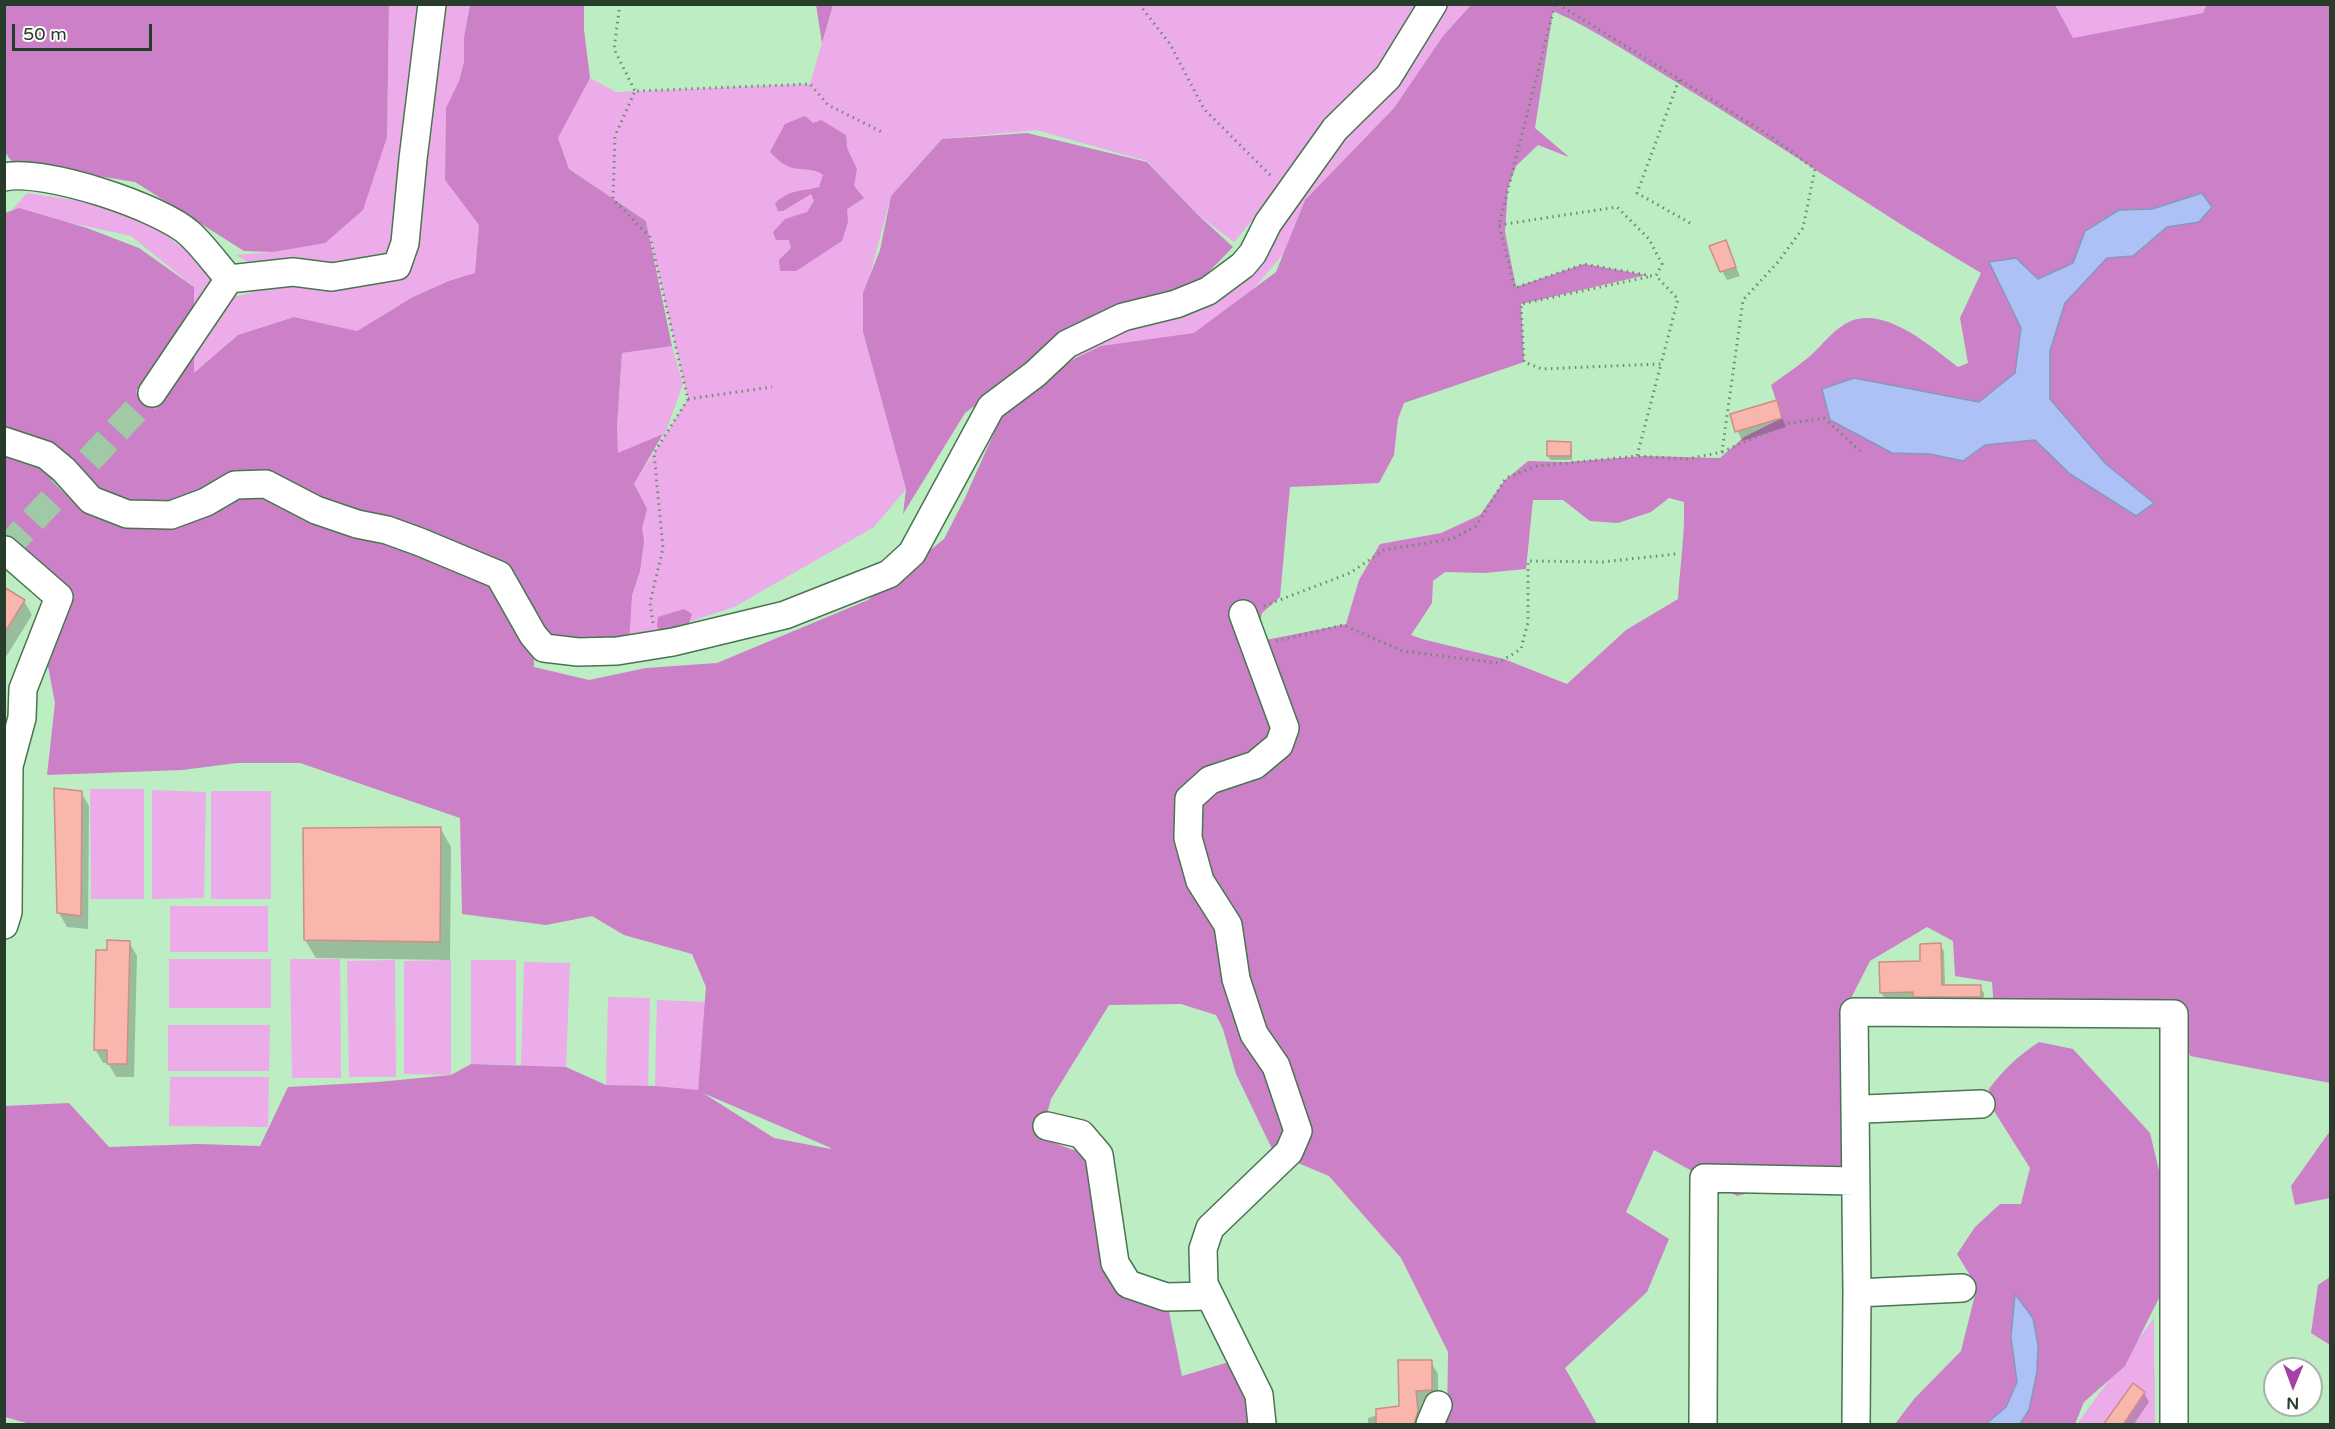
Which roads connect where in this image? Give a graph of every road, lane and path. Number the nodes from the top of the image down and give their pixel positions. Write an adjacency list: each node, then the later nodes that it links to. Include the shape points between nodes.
1 (432, 4): 13 (street, via 405,243 397,266 332,278 293,272)
2 (620, 4): 7 (path, via 614,49)
3 (1139, 4): 10 (path, via 1170,44 1204,109)
4 (1433, 4): 10 (street, via 1388,77 1335,129)
5 (1557, 4): 6 (path); 12 (path)
6 (1680, 80): 11 (path, via 1637,193); 20 (path, via 1815,169 1803,228 1743,300)
7 (635, 91): 8 (path, via 810,84 828,105); 17 (path, via 615,136 613,199 650,237)
8 (884, 133)
9 (4, 177): 13 (street, via 41,177 85,187 153,212 189,232)
10 (1289, 194): 26 (street, via 1243,265 1208,291 1176,304 1123,317 1066,344 1035,374 991,407 912,553 889,574 785,615)
11 (1690, 223)
12 (1499, 225): 14 (path, via 1617,207 1649,239 1662,264 1656,276 1678,299); 14 (path, via 1515,288 1584,264 1652,276 1521,304 1524,362 1542,369)
13 (229, 279): 16 (street)
14 (1661, 364): 21 (path)
15 (772, 387): 17 (path)
16 (152, 393)
17 (688, 399): 26 (path, via 654,453 663,548 650,603)
18 (4, 441): 26 (street, via 46,455 91,500 127,514 171,515 206,502 235,485 266,484 316,510 387,530 499,575 544,648 617,651)
19 (1860, 451): 20 (path, via 1824,418 1785,424)
20 (1722, 452): 21 (path, via 1687,459)
21 (1638, 456): 24 (path, via 1537,466 1506,478 1476,526 1452,539 1384,550 1350,573)
22 (5, 550): 27 (street, via 59,597 23,689 22,718 9,766 8,912)
23 (1676, 554): 25 (path, via 1602,562 1528,561 1528,622 1521,649 1498,663 1403,651 1343,625)
24 (1243, 614): 25 (street)
25 (1253, 644): 34 (street, via 1285,728 1279,745 1255,765 1210,780 1189,799 1188,838 1200,881 1228,925 1236,979 1254,1034 1276,1066 1298,1131 1288,1152 1210,1228 1203,1249 1204,1284)
26 (655, 645)
27 (4, 925)
28 (1981, 1104): 29 (street, via 1866,1109)
29 (1855, 1106): 31 (street); 38 (street, via 1854,1012 2174,1014)
30 (1047, 1126): 34 (street, via 1081,1134 1099,1155 1115,1263 1128,1284 1166,1297)
31 (1855, 1180): 33 (street); 36 (street, via 1704,1178)
32 (1962, 1288): 33 (street)
33 (1857, 1293): 37 (street)
34 (1210, 1296): 35 (street, via 1259,1395)
35 (1263, 1424)
36 (1703, 1425)
37 (1856, 1425)
38 (2174, 1425)

